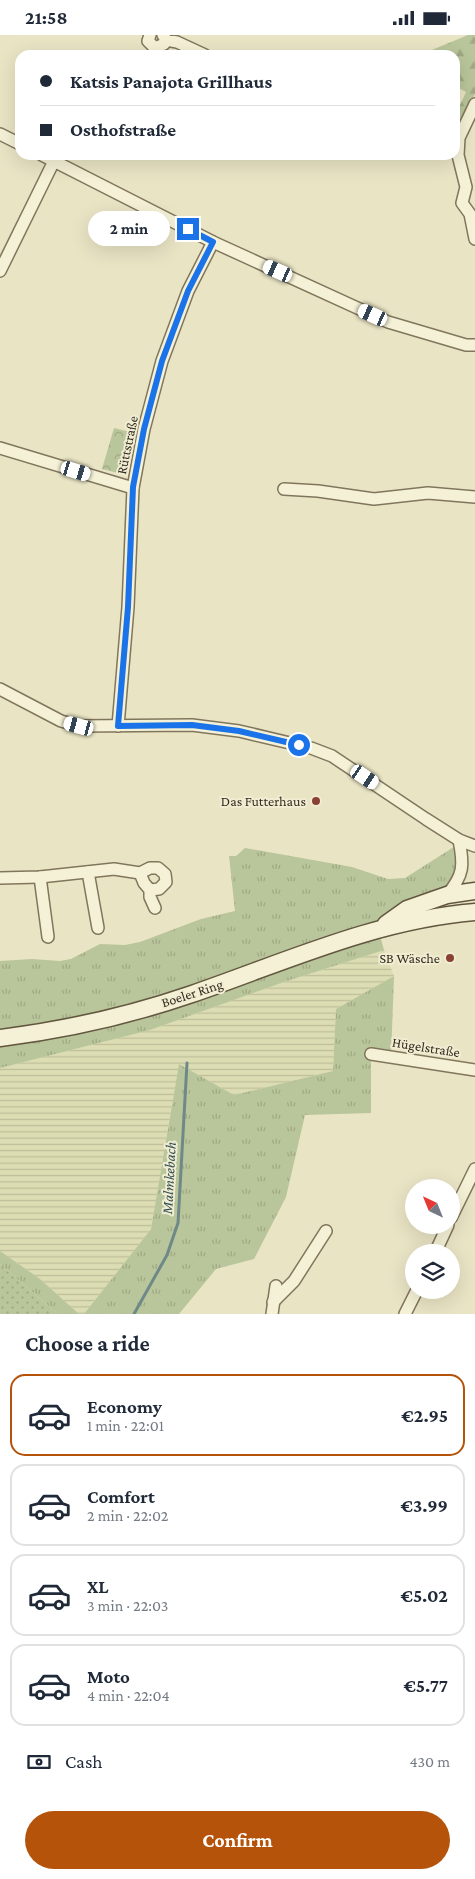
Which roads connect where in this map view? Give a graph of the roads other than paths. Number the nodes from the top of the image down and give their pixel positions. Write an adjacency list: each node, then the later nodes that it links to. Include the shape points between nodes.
1 (150, 35): 2 (street, via 148,41 155,48 160,47)
2 (165, 38): 3 (street)
3 (194, 50)
4 (475, 104): 5 (street)
5 (460, 132)
6 (0, 134): 7 (street)
7 (15, 142)
8 (459, 160): 10 (street, via 466,187 462,203 470,215)
9 (54, 161): 11 (street); 12 (street)
10 (475, 239)
11 (213, 242): 13 (street, via 388,322); 15 (street, Rüttstraße, via 188,291 162,361)
12 (0, 271)
13 (475, 345)
14 (0, 448): 15 (street)
15 (133, 487): 19 (street, Rüttstraße, via 128,607)
16 (284, 489): 17 (street, via 374,499 428,493)
17 (475, 497)
18 (0, 689): 19 (street, via 61,721 79,726)
19 (118, 726): 20 (street, via 192,725 239,731 311,748 332,756)
20 (459, 840): 21 (street); 28 (street, via 461,873)
21 (475, 846)
22 (88, 872): 23 (street, via 114,869); 24 (street); 31 (street)
23 (140, 873): 26 (street); 26 (street, via 154,867 165,874 163,886)
24 (40, 877): 25 (street); 33 (street)
25 (0, 878)
26 (150, 891): 29 (street)
27 (475, 891): 28 (main road, Boeler Ring)
28 (447, 895): 32 (main road, Boeler Ring, via 407,909)
29 (155, 908)
30 (475, 912): 32 (main road, Boeler Ring, via 443,914)
31 (98, 928)
32 (378, 929): 34 (main road, Boeler Ring, via 190,995 118,1015)
33 (48, 937)
34 (0, 1038)
35 (371, 1054): 36 (street, Hügelstraße)
36 (475, 1070)
37 (475, 1169): 38 (street)
38 (460, 1200)
39 (326, 1231): 41 (street, via 294,1281)
40 (276, 1286): 41 (street)
41 (273, 1302): 43 (street)
42 (407, 1309): 44 (street)
43 (272, 1314)
44 (417, 1314)

